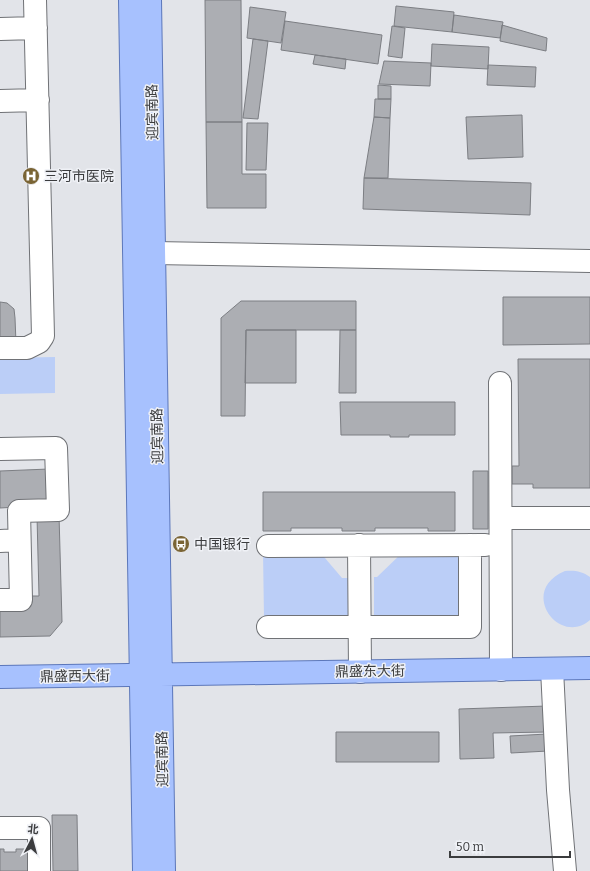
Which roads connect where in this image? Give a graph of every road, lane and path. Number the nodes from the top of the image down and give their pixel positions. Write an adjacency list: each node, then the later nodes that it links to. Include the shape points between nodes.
1 (35, 0): 4 (street)
2 (130, 0): 27 (main road, 迎宾南路)
3 (150, 0): 8 (main road, 迎宾南路)
4 (36, 28): 5 (street); 6 (street)
5 (0, 29)
6 (38, 100): 7 (street); 10 (street, via 43,336 39,342 27,348)
7 (0, 101)
8 (154, 253): 9 (street); 27 (main road, 迎宾南路)
9 (590, 261)
10 (0, 348)
11 (500, 383): 13 (street)
12 (0, 449): 15 (street, via 56,448 58,510 19,511)
13 (501, 518): 14 (street); 18 (street)
14 (590, 518)
15 (10, 540): 20 (street, via 21,600)
16 (359, 545): 17 (street); 19 (street); 22 (street)
17 (470, 545): 18 (street); 22 (street, via 470,627)
18 (501, 545): 25 (street)
19 (268, 546)
20 (0, 600)
21 (268, 627): 22 (street)
22 (360, 627): 26 (street)
23 (590, 668): 24 (main road, 鼎盛东大街)
24 (552, 669): 25 (main road, 鼎盛东大街); 33 (street)
25 (501, 670): 26 (main road, 鼎盛东大街)
26 (360, 672): 27 (main road, 鼎盛东大街)
27 (150, 675): 28 (main road, 鼎盛西大街); 31 (main road, 迎宾南路); 32 (main road, 迎宾南路)
28 (0, 677)
29 (0, 828): 30 (street, via 39,828)
30 (39, 871)
31 (144, 871)
32 (164, 871)
33 (565, 871)

